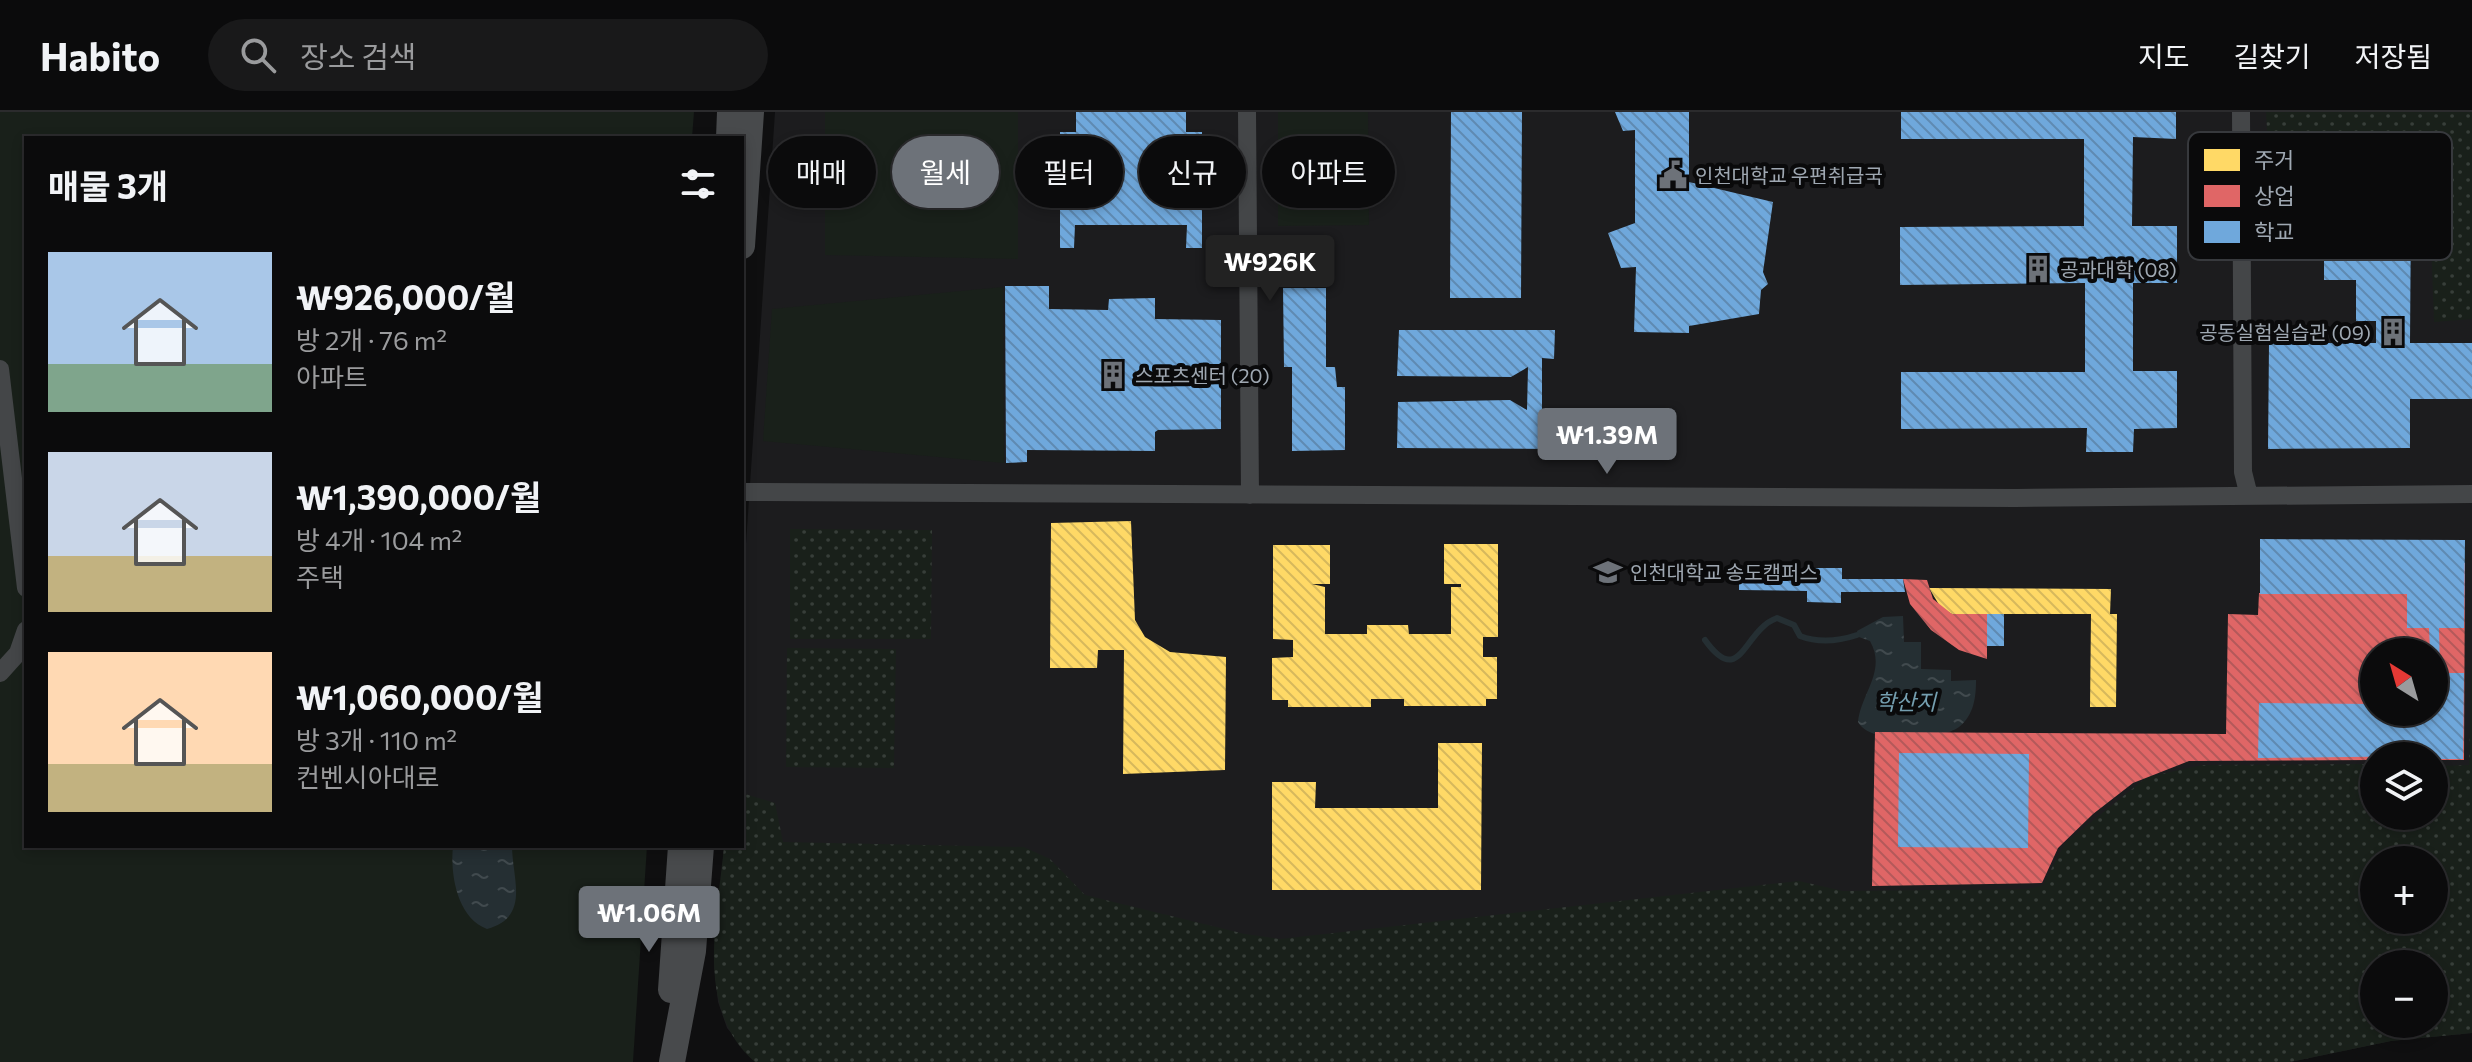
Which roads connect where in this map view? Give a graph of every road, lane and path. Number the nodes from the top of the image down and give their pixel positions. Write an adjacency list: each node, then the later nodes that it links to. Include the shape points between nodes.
1 (730, 112): 6 (main road)
2 (751, 112): 7 (main road)
3 (1247, 112): 12 (street)
4 (2241, 112): 5 (street)
5 (2241, 132)
6 (729, 136)
7 (744, 216)
8 (2242, 260): 13 (street, via 2243,472)
9 (0, 369): 14 (street)
10 (744, 492): 12 (street)
11 (2472, 494): 13 (street)
12 (1250, 495): 13 (street)
13 (2249, 496)
14 (24, 571)
15 (24, 636): 16 (street, via 18,653)
16 (0, 673)
17 (681, 848): 19 (main road, via 668,1023)
18 (701, 848): 19 (main road, via 693,951)
19 (671, 1062)

